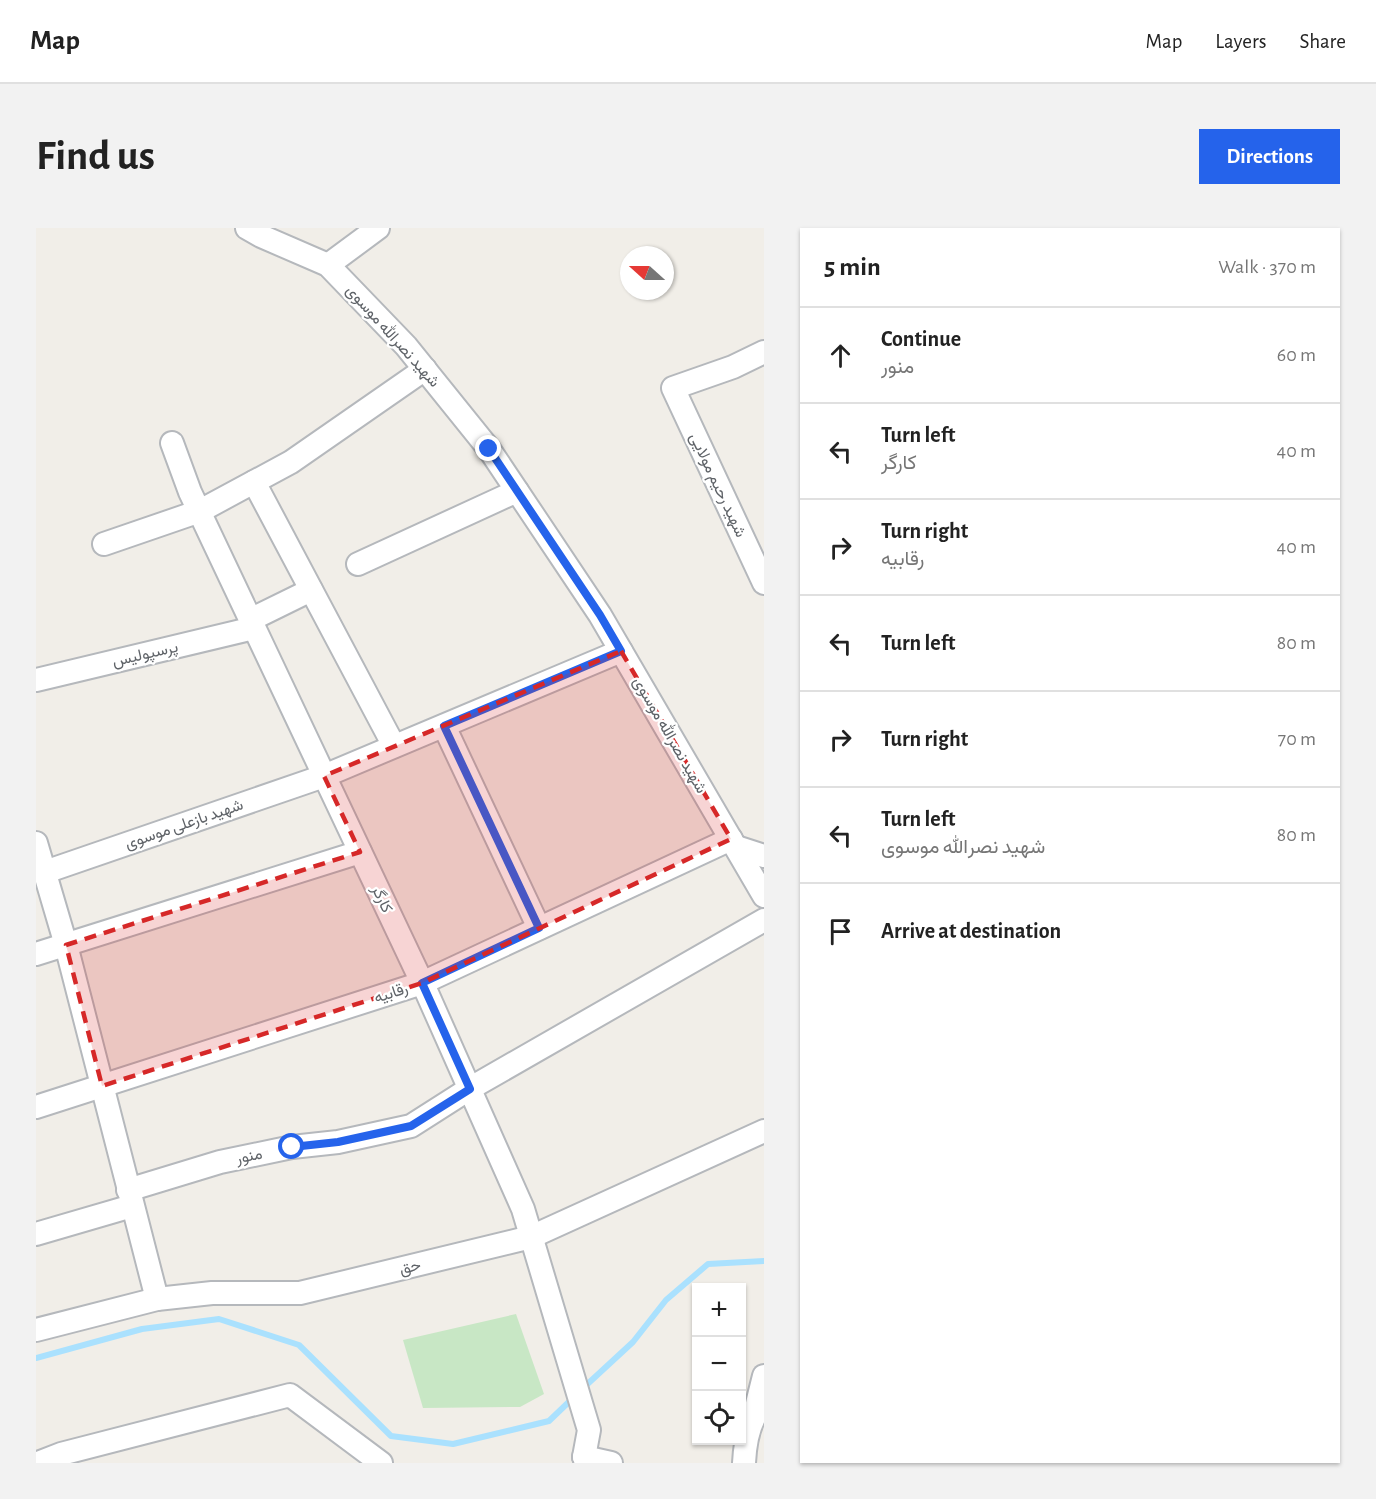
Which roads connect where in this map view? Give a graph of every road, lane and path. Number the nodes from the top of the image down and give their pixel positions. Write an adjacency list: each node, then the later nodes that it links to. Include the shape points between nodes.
1 (247, 228): 3 (street)
2 (378, 228): 3 (street)
3 (328, 265): 5 (street, شهید نصرالله موسوی)
4 (764, 352): 12 (street, شهید رحیم مولایی, via 673,388)
5 (425, 369): 7 (street, via 291,462); 8 (street, شهید نصرالله موسوی)
6 (171, 442): 9 (street, کارگر)
7 (254, 482): 9 (street); 13 (street)
8 (517, 491): 11 (street); 15 (street, شهید نصرالله موسوی)
9 (200, 512): 10 (street); 14 (street, کارگر)
10 (104, 544)
11 (358, 564)
12 (764, 583)
13 (312, 590): 14 (street, پرسپولیس); 18 (street)
14 (252, 624): 16 (street, پرسپولیس); 19 (street, کارگر)
15 (621, 651): 17 (street, شهید بازعلی موسوی); 21 (street, شهید نصرالله موسوی)
16 (36, 680)
17 (444, 726): 18 (street, شهید بازعلی موسوی); 27 (street)
18 (394, 746): 19 (street, شهید بازعلی موسوی)
19 (324, 776): 22 (street, کارگر); 24 (street, شهید بازعلی موسوی)
20 (36, 843): 24 (street)
21 (733, 843): 23 (street); 25 (street, شهید نصرالله موسوی); 27 (street, رقابیه)
22 (360, 852): 28 (street); 30 (street, کارگر)
23 (764, 856)
24 (45, 872): 28 (street)
25 (764, 896)
26 (764, 920): 32 (street, منور)
27 (539, 928): 30 (street, رقابیه)
28 (66, 945): 29 (street); 31 (street)
29 (36, 954)
30 (422, 983): 31 (street, رقابیه); 32 (street, کارگر)
31 (102, 1086): 33 (street, رقابیه); 35 (street)
32 (470, 1089): 35 (street, منور, via 411,1126 220,1162); 37 (street, کارگر, via 523,1209)
33 (36, 1107)
34 (764, 1131): 37 (street, حق)
35 (130, 1198): 36 (street, منور); 38 (street)
36 (36, 1234)
37 (531, 1237): 38 (street, حق, via 300,1293 212,1293); 43 (street, کارگر, via 588,1430)
38 (157, 1299): 39 (street, حق)
39 (36, 1330)
40 (764, 1376): 41 (street)
41 (760, 1408): 47 (street)
42 (63, 1459): 44 (street); 45 (street, via 290,1395)
43 (574, 1460): 46 (street)
44 (38, 1463)
45 (381, 1463)
46 (611, 1463)
47 (744, 1463)

